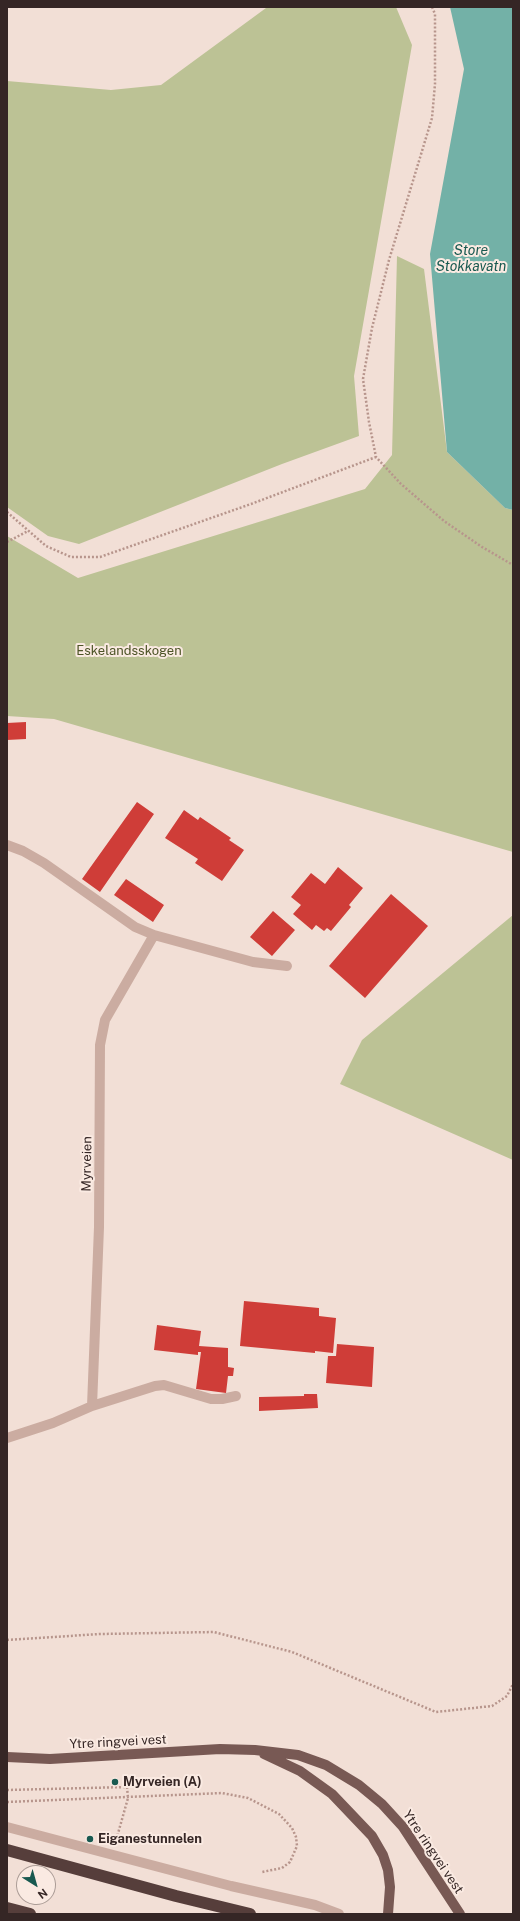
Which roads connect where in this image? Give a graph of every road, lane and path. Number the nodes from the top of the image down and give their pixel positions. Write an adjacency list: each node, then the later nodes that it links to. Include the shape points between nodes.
1 (432, 7): 2 (path, via 435,14 435,84 432,118 388,260 363,379)
2 (376, 457): 4 (path, via 100,557 71,557 46,546); 6 (path, via 401,484 444,521)
3 (7, 512): 4 (path)
4 (28, 531): 5 (path)
5 (7, 542)
6 (513, 565)
7 (7, 845): 8 (street, via 44,863 135,926)
8 (154, 935): 9 (street, via 253,962); 11 (street, Myrveien, via 105,1020 100,1045 99,1227)
9 (287, 966)
10 (236, 1396): 11 (street, via 211,1399 164,1385)
11 (92, 1406): 12 (street, via 53,1423)
12 (7, 1438)
13 (7, 1640): 14 (path, via 100,1634 214,1632 292,1652 436,1712 492,1706 506,1696)
14 (513, 1684)
15 (255, 1750): 16 (main road, Ytre ringvei vest, via 220,1749 50,1759); 27 (main road, Ytre ringvei vest, via 300,1771 332,1794 372,1836 388,1870); 28 (main road, Ytre ringvei vest, via 298,1755 326,1765 359,1785 382,1804 403,1827)
16 (7, 1757)
17 (7, 1790): 20 (path, via 127,1787 128,1798)
18 (7, 1802): 22 (path, via 222,1793 248,1798 279,1814 288,1822 296,1837 297,1846 290,1862 282,1868)
19 (7, 1827): 26 (street, via 231,1886 315,1905)
20 (116, 1841)
21 (7, 1850): 25 (highway)
22 (259, 1872)
23 (7, 1908): 24 (highway)
24 (30, 1914)
25 (250, 1914)
26 (339, 1914)
27 (388, 1914)
28 (460, 1914)

